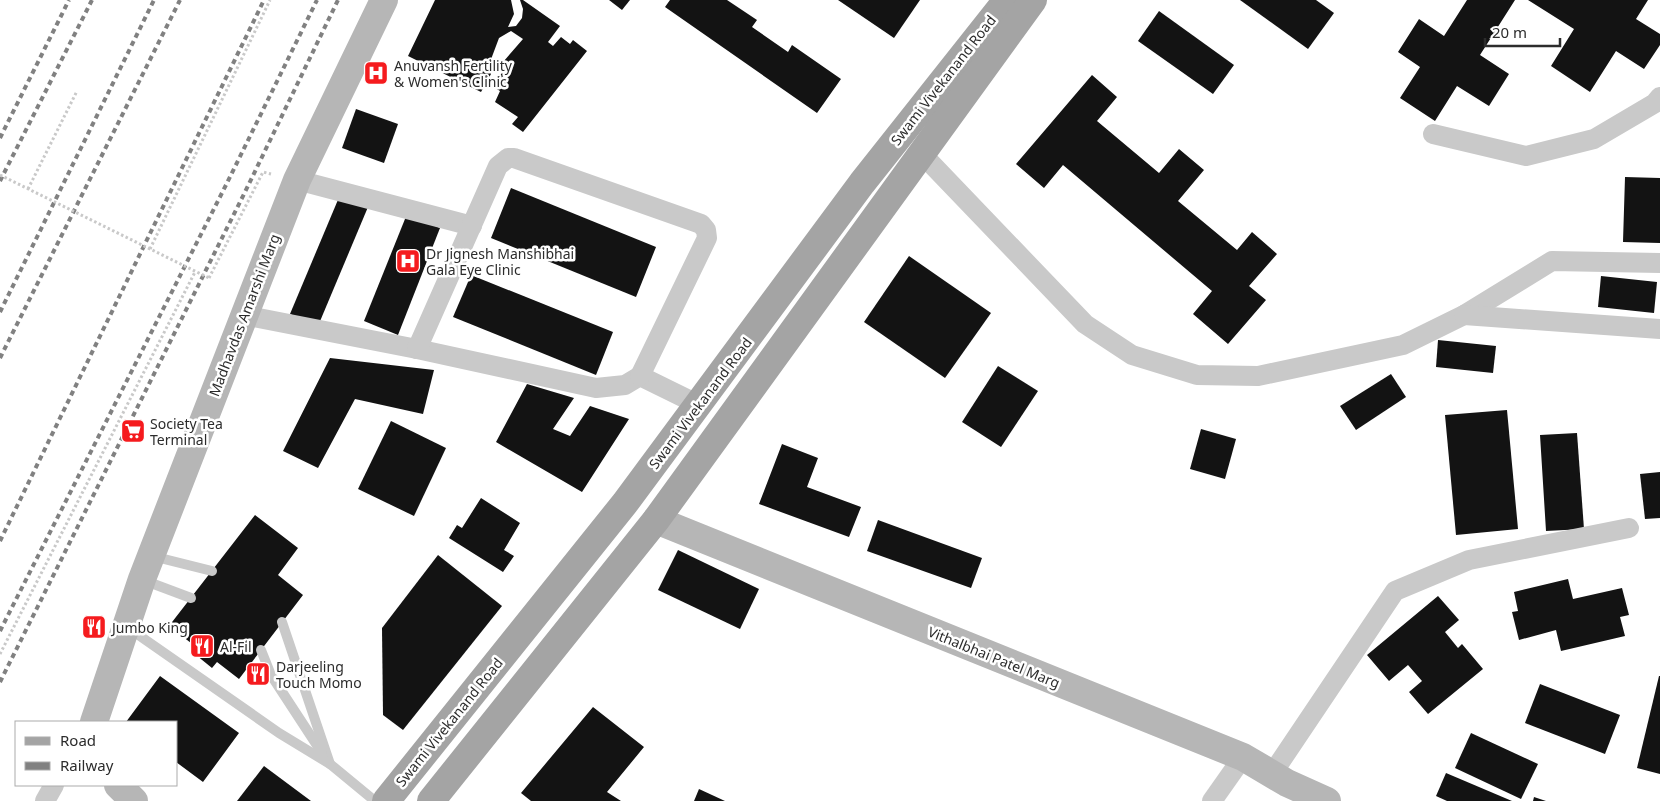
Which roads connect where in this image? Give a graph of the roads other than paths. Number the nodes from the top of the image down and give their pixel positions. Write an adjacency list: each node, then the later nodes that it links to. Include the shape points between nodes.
1 (384, 0): 7 (street, Madhavdas Amarshi Marg)
2 (1007, 0): 15 (main road, Swami Vivekanand Road, via 862,183)
3 (1032, 0): 6 (main road, Swami Vivekanand Road)
4 (1660, 97): 5 (street, via 1594,139 1526,156)
5 (1433, 134)
6 (921, 153): 10 (street, via 1085,324 1132,355 1197,375 1258,376 1402,345); 16 (main road, Swami Vivekanand Road)
7 (297, 180): 8 (street); 11 (street, Madhavdas Amarshi Marg)
8 (472, 226): 13 (street); 14 (street, via 498,166 508,158 701,224 707,238)
9 (1660, 263): 10 (street, via 1552,261)
10 (1464, 314): 12 (street)
11 (243, 315): 13 (street); 18 (street, Madhavdas Amarshi Marg)
12 (1660, 329)
13 (416, 349): 14 (street, via 596,388 626,385)
14 (640, 376): 15 (street)
15 (699, 405): 34 (main road, Swami Vivekanand Road, via 625,503)
16 (656, 520): 25 (street, Vithalbhai Patel Marg); 30 (main road, Swami Vivekanand Road)
17 (1629, 528): 27 (street, via 1469,560 1395,591)
18 (147, 568): 19 (lane); 20 (lane); 22 (street, Madhavdas Amarshi Marg)
19 (212, 571)
20 (191, 598)
21 (282, 622): 26 (lane)
22 (126, 626): 24 (street, Madhavdas Amarshi Marg); 26 (lane, via 279,733)
23 (261, 650): 26 (lane, via 271,675)
24 (94, 721)
25 (1243, 757): 27 (street, Vithalbhai Patel Marg); 35 (street)
26 (330, 764): 33 (lane)
27 (1272, 774): 36 (street, Vithalbhai Patel Marg)
28 (53, 786): 31 (street)
29 (119, 786): 32 (street)
30 (436, 800)
31 (45, 801)
32 (134, 801)
33 (375, 801)
34 (386, 801)
35 (1212, 801)
36 (1327, 801)

